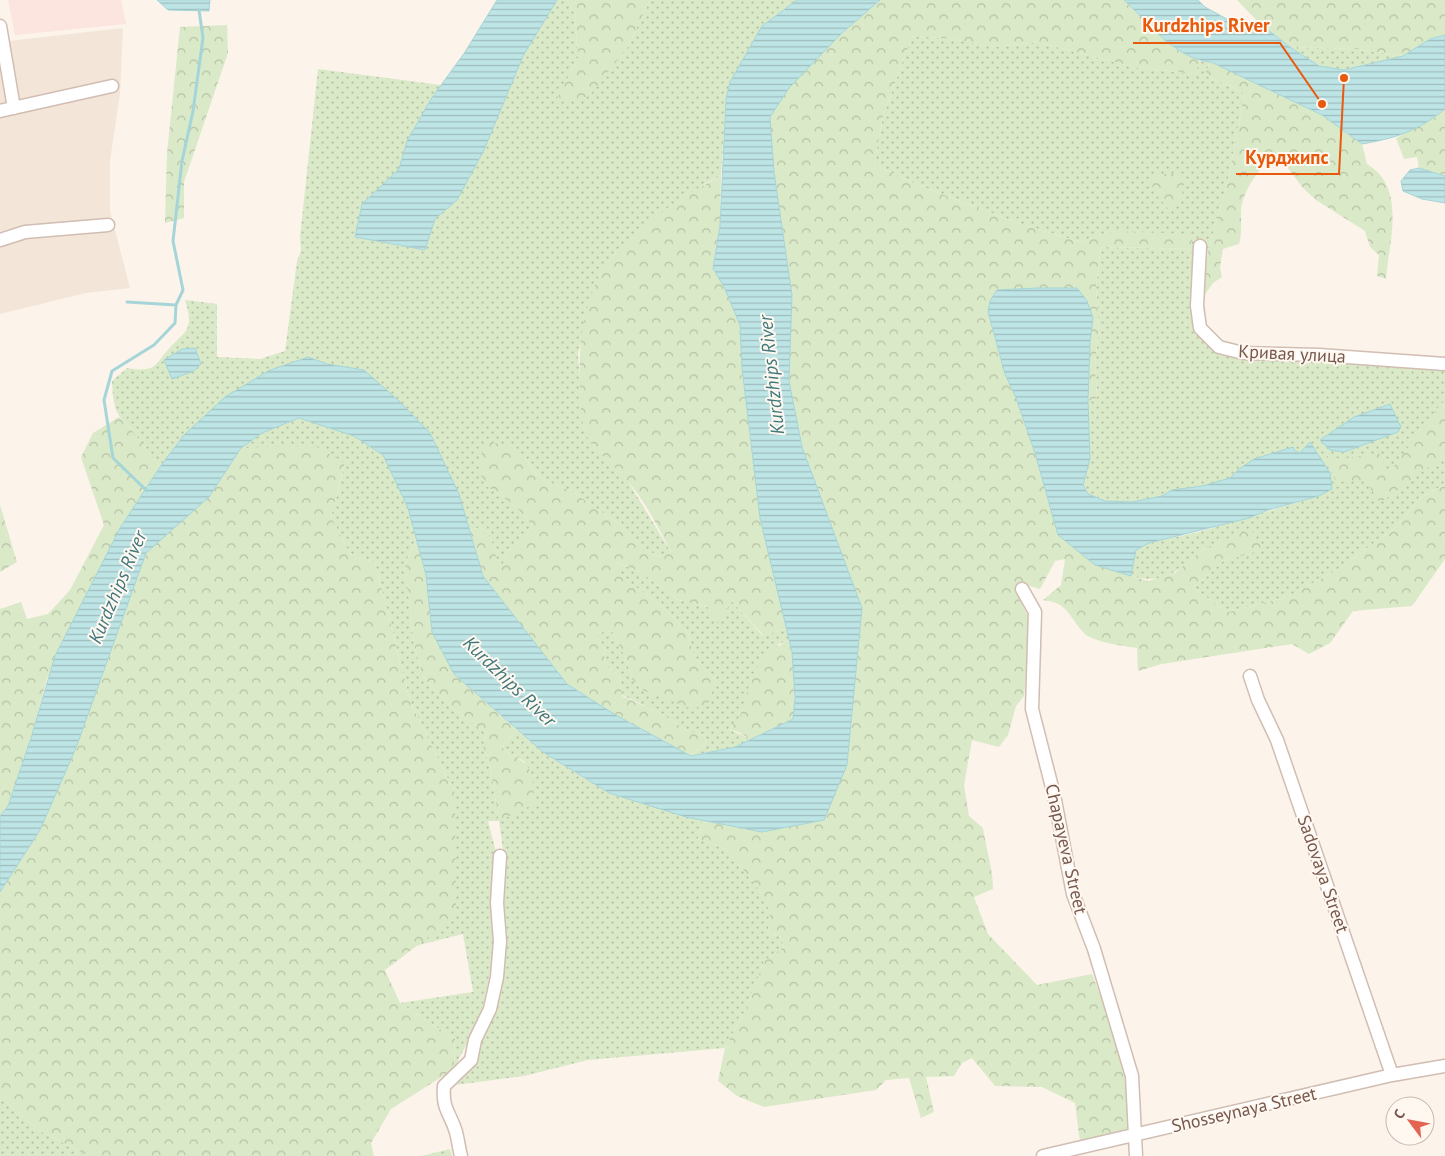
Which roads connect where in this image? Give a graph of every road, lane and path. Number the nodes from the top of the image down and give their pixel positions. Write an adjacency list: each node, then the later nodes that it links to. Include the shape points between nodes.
1 (0, 26): 3 (street)
2 (112, 86): 3 (street)
3 (14, 108): 4 (street)
4 (0, 111)
5 (108, 225): 6 (street, via 25,232)
6 (0, 240)
7 (1200, 246): 8 (street, Кривая улица, via 1197,306 1200,328 1219,347 1234,352)
8 (1445, 364)
9 (1022, 589): 14 (street, Chapayeva Street, via 1036,612 1032,709 1054,795 1073,894 1094,949 1132,1076)
10 (1250, 676): 13 (street, Sadovaya Street, via 1277,740)
11 (500, 856): 15 (street, via 497,903 500,941 490,1009 475,1040 470,1060 444,1086 446,1113 455,1130)
12 (1445, 1066): 13 (street, Shosseynaya Street)
13 (1392, 1075): 14 (street, Shosseynaya Street)
14 (1136, 1136): 16 (street, Shosseynaya Street); 17 (street, Chapayeva Street)
15 (461, 1156)
16 (1042, 1156)
17 (1136, 1156)

